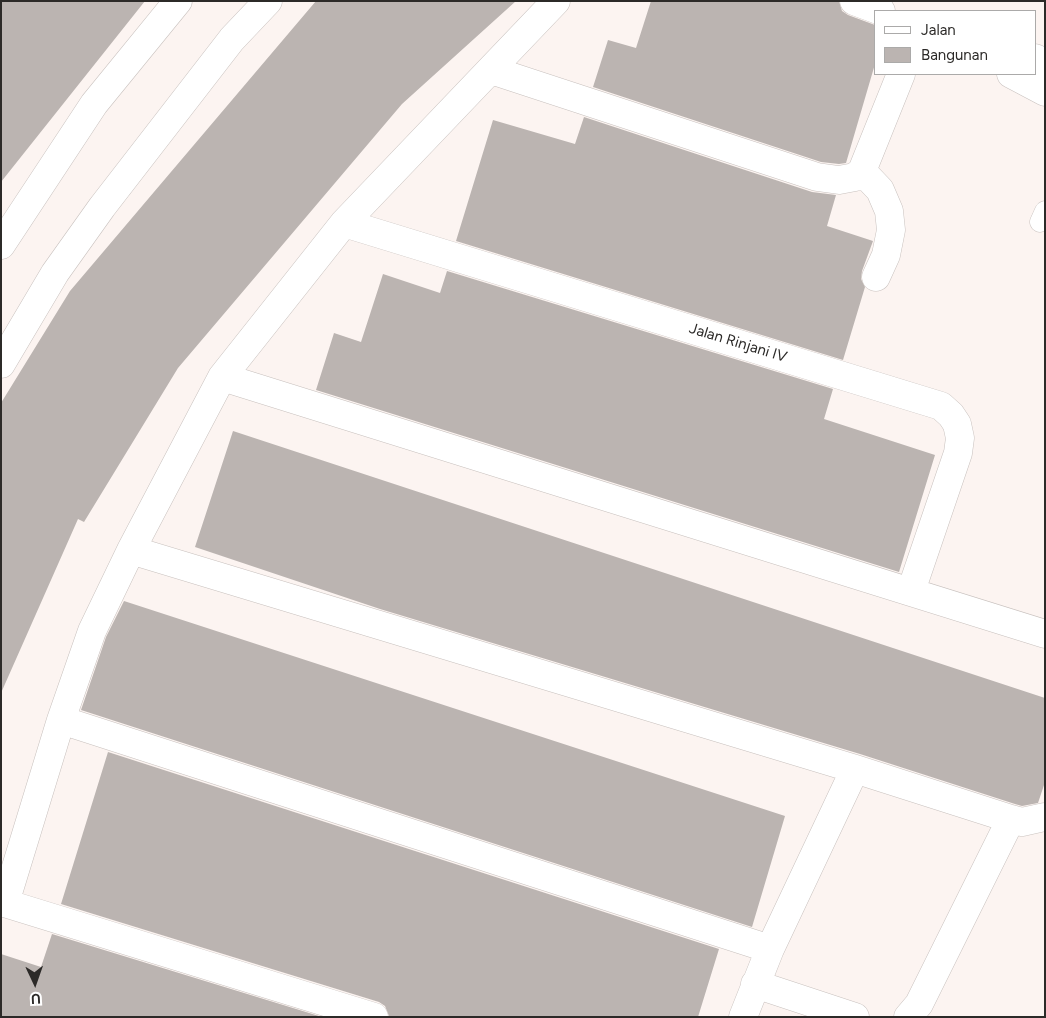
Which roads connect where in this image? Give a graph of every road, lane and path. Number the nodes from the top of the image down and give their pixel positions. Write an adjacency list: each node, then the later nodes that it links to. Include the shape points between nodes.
1 (178, 1): 12 (street, via 94,104)
2 (268, 1): 14 (street, via 232,39 107,200 55,273)
3 (556, 1): 6 (street)
4 (854, 1): 5 (street)
5 (878, 10)
6 (491, 70): 10 (street, via 828,180 848,179); 11 (street)
7 (901, 75): 10 (street)
8 (1012, 75): 9 (street)
9 (1045, 92)
10 (862, 171): 13 (street, via 880,190 889,211 891,230 886,254)
11 (344, 223): 15 (street); 17 (street, Jalan Rinjani IV, via 941,406 958,424 958,453)
12 (1, 245)
13 (876, 277)
14 (1, 364)
15 (222, 377): 16 (street); 17 (street)
16 (131, 550): 19 (street, via 92,631); 20 (street)
17 (911, 591): 18 (street)
18 (1045, 634)
19 (61, 720): 23 (street); 24 (street)
20 (855, 769): 22 (street); 24 (street)
21 (1045, 817): 22 (street, via 1022,822)
22 (1011, 819): 29 (street, via 919,1004)
23 (3, 902): 26 (street)
24 (770, 949): 25 (street)
25 (755, 984): 27 (street); 28 (street)
26 (374, 1017)
27 (743, 1017)
28 (855, 1017)
29 (908, 1017)

